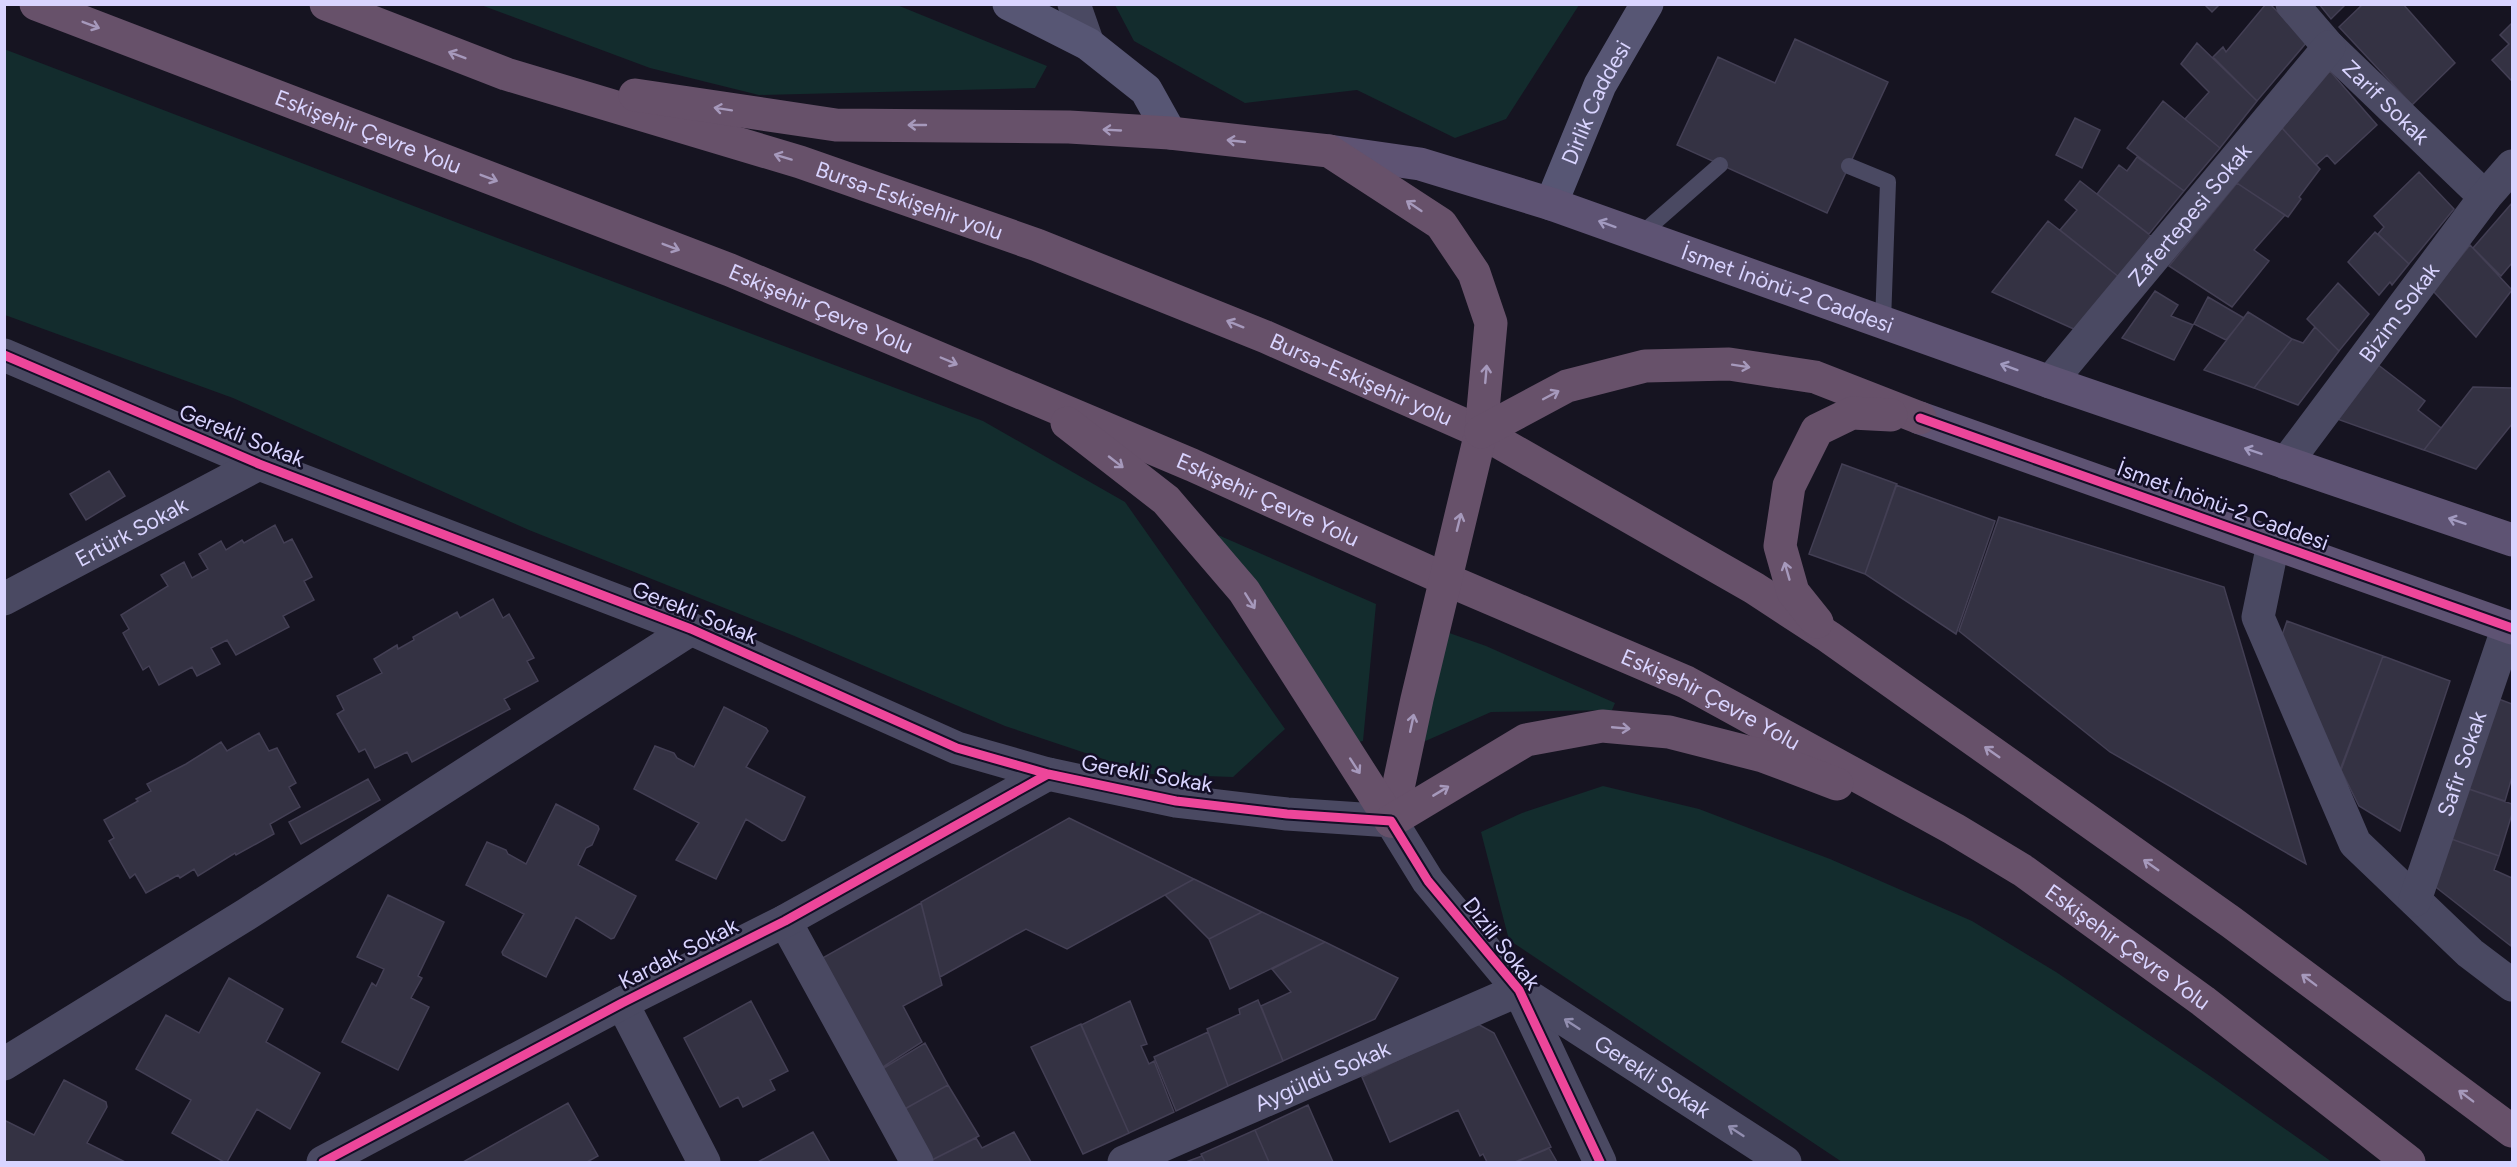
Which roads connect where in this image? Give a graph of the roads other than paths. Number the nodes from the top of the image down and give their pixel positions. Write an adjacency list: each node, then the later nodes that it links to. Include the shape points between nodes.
1 (36, 4): 21 (highway, Eskişehir Çevre Yolu, one-way to 21, via 730,270)
2 (326, 4): 9 (highway, Bursa-Eskişehir yolu, one-way to 2)
3 (1010, 4): 7 (street)
4 (1074, 4): 7 (street)
5 (1647, 4): 16 (street, Dirlik Caddesi, via 1600,85)
6 (2292, 4): 8 (street, Zarif Sokak)
7 (1088, 44): 10 (street, via 1146,90)
8 (2329, 47): 15 (street, Zarif Sokak); 20 (street, Zafertepesi Sokak)
9 (506, 74): 10 (highway, one-way to 9, via 1057,127 836,125); 23 (highway, Bursa-Eskişehir yolu, one-way to 9, via 1266,336 1037,245 800,162)
10 (1170, 133): 11 (highway, one-way to 10)
11 (1329, 151): 16 (main road, İsmet İnönü-2 Caddesi, via 1420,164); 23 (highway, one-way to 11, via 1491,322 1474,273 1441,224)
12 (1720, 165): 17 (lane)
13 (1849, 166): 18 (lane, via 1888,182)
14 (2512, 166): 15 (street, Bizim Sokak)
15 (2485, 196): 24 (street, Bizim Sokak)
16 (1551, 204): 17 (main road, İsmet İnönü-2 Caddesi, one-way to 16)
17 (1639, 236): 18 (main road, İsmet İnönü-2 Caddesi)
18 (1883, 322): 20 (main road, İsmet İnönü-2 Caddesi, one-way to 18)
19 (4, 355): 25 (street, Gerekli Sokak)
20 (2050, 382): 24 (main road, İsmet İnönü-2 Caddesi, one-way to 20)
21 (1038, 399): 28 (highway, Eskişehir Çevre Yolu); 34 (highway, one-way to 34, via 1166,500 1244,591)
22 (1920, 418): 23 (highway, one-way to 22, via 1568,386 1645,366 1729,364 1815,377); 27 (main road, İsmet İnönü-2 Caddesi); 32 (highway, one-way to 22, via 1793,592 1780,546 1790,486 1817,430 1852,412)
23 (1481, 432): 28 (highway, one-way to 23); 32 (highway, via 1754,588)
24 (2286, 463): 26 (main road, İsmet İnönü-2 Caddesi, one-way to 24)
25 (258, 464): 29 (street, Ertürk Sokak); 31 (street, Gerekli Sokak)
26 (2512, 540)
27 (2273, 544): 30 (main road, İsmet İnönü-2 Caddesi); 36 (street, via 2258,617 2355,843)
28 (1445, 579): 34 (highway, one-way to 28); 35 (highway, Eskişehir Çevre Yolu, via 1686,682)
29 (4, 599)
30 (2510, 627): 36 (street, Safir Sokak)
31 (690, 629): 33 (street, Gerekli Sokak, via 957,748); 41 (street, via 247,914)
32 (1829, 637): 42 (highway, one-way to 32, via 2231,922)
33 (1048, 774): 34 (street, Gerekli Sokak, via 1176,801); 37 (street, Kardak Sokak)
34 (1391, 821): 35 (highway, one-way to 35, via 1526,740 1602,726 1669,732 1763,756); 39 (street, Dizili Sokak, via 1428,881)
35 (1954, 829): 49 (highway, Eskişehir Çevre Yolu, via 2022,870 2203,1001)
36 (2415, 900): 38 (street, via 2470,953)
37 (785, 921): 40 (street, Kardak Sokak); 45 (street)
38 (2512, 985)
39 (1519, 990): 46 (street, Aygüldü Sokak); 47 (street, Dizili Sokak); 48 (street, Gerekli Sokak, one-way to 39)
40 (622, 1003): 43 (street, Kardak Sokak); 44 (street)
41 (4, 1064)
42 (2512, 1131)
43 (323, 1162)
44 (704, 1162)
45 (917, 1162)
46 (1124, 1162)
47 (1600, 1162)
48 (1785, 1162)
49 (2409, 1162)

